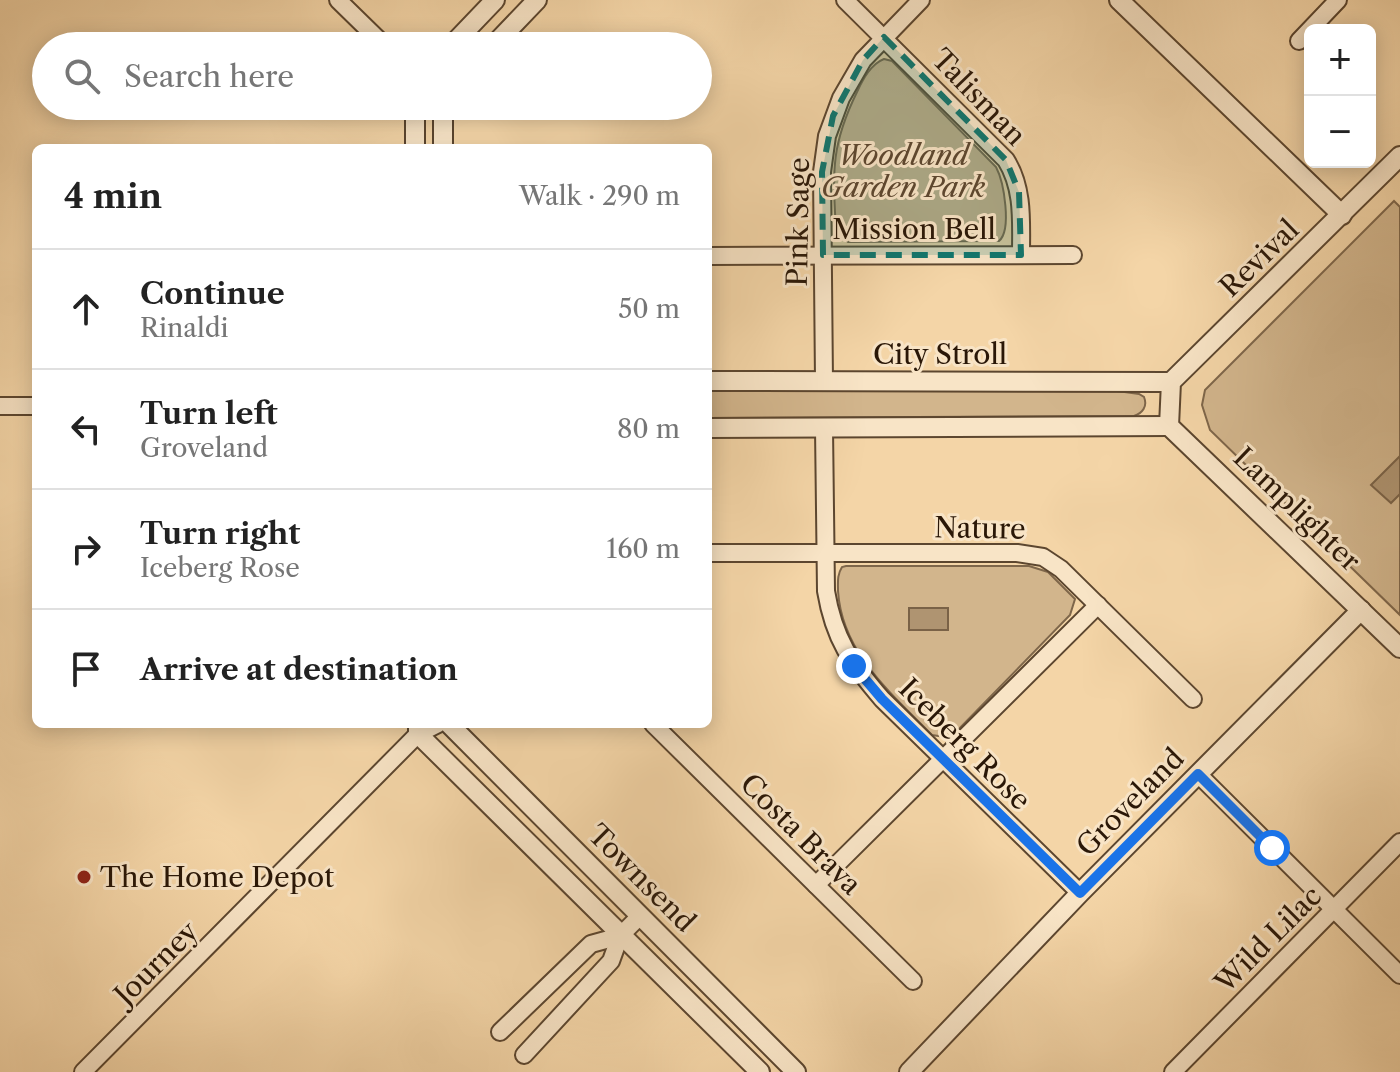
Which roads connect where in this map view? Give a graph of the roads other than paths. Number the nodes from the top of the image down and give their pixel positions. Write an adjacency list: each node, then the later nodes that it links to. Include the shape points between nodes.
1 (338, 0): 8 (street)
2 (495, 0): 9 (street)
3 (537, 0): 10 (street)
4 (845, 0): 11 (street, Talisman)
5 (921, 0): 11 (street, Pink Sage)
6 (1119, 0): 18 (street)
7 (1338, 0): 12 (street)
8 (371, 32)
9 (464, 32)
10 (506, 32)
11 (884, 37): 19 (street, Pink Sage, via 851,79 827,136); 20 (street, Talisman, via 1006,160 1019,192)
12 (1299, 41)
13 (415, 120): 15 (street)
14 (443, 120): 16 (street)
15 (415, 144)
16 (443, 144)
17 (1400, 156): 18 (street, Revival)
18 (1342, 215): 25 (street, Revival)
19 (823, 255): 20 (street, Mission Bell); 22 (street, Mission Bell); 24 (street, Pink Sage)
20 (1021, 255): 21 (street, Mission Bell)
21 (1073, 255)
22 (712, 256)
23 (712, 381): 24 (street, City Stroll)
24 (824, 381): 25 (street, City Stroll)
25 (1171, 382): 28 (street)
26 (0, 406): 27 (street)
27 (32, 406)
28 (1169, 426): 30 (street); 34 (street, Lamplighter)
29 (712, 428): 30 (street)
30 (824, 428): 32 (street, Iceberg Rose)
31 (712, 553): 32 (street, Nature)
32 (825, 553): 33 (street, Nature, via 1030,554 1061,569); 40 (street, Iceberg Rose, via 828,603 838,639 882,699)
33 (1098, 605): 36 (street, Nature); 40 (street)
34 (1361, 610): 35 (street, Lamplighter); 41 (street, Groveland)
35 (1400, 648)
36 (1193, 699)
37 (453, 728): 46 (street, Townsend)
38 (657, 728): 43 (street, Costa Brava)
39 (418, 729): 47 (street, Townsend); 52 (street, Journey)
40 (942, 758): 43 (street); 44 (street, Iceberg Rose)
41 (1198, 774): 44 (street, Groveland); 45 (street)
42 (1400, 842): 45 (street, Wild Lilac)
43 (816, 885): 49 (street, Costa Brava)
44 (1080, 893): 55 (street, Groveland)
45 (1334, 909): 48 (street); 56 (street, Wild Lilac)
46 (640, 916): 47 (street); 54 (street, Townsend)
47 (620, 936): 50 (street, via 591,944); 51 (street, via 611,961); 53 (street, Townsend)
48 (1400, 975)
49 (913, 981)
50 (500, 1032)
51 (524, 1055)
52 (83, 1072)
53 (760, 1072)
54 (796, 1072)
55 (909, 1072)
56 (1173, 1072)

